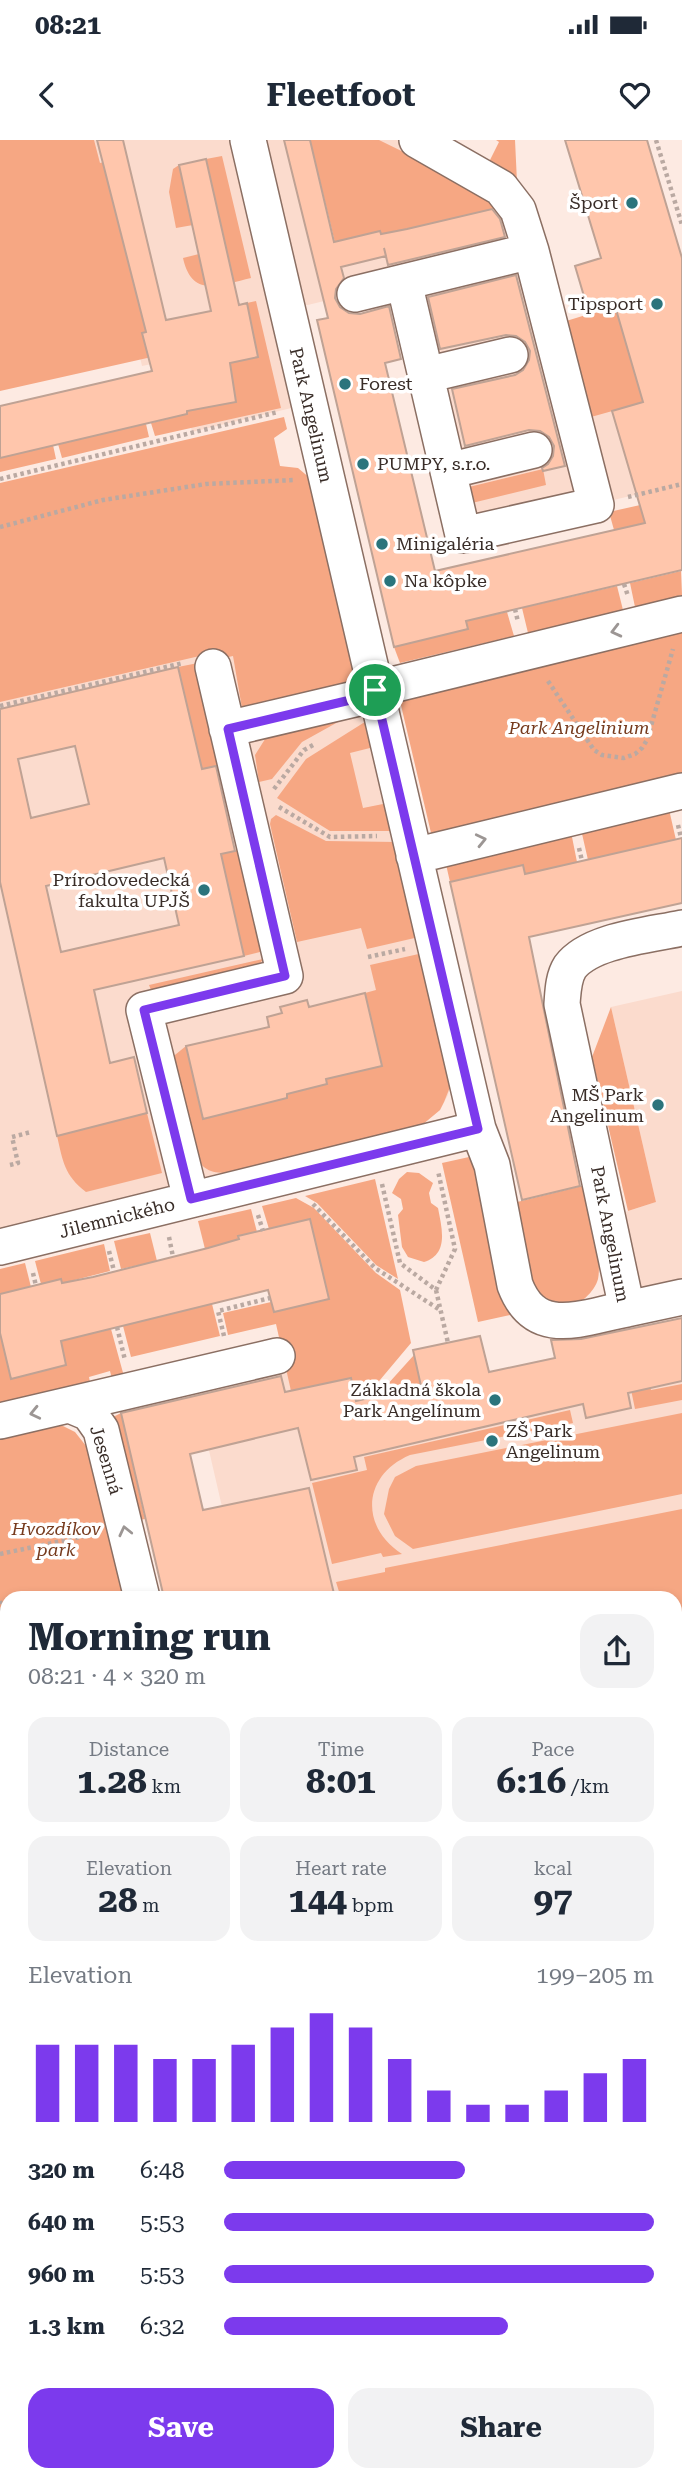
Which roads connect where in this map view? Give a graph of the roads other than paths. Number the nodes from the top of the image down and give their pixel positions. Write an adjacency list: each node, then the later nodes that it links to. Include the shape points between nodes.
1 (248, 140): 12 (street, Park Angelinum)
2 (417, 140): 3 (street, via 501,188 518,210)
3 (531, 251): 4 (street); 9 (street, via 596,505 463,535)
4 (404, 282): 5 (street); 7 (street)
5 (355, 294)
6 (510, 355): 7 (street)
7 (426, 375): 9 (street)
8 (534, 450): 9 (street)
9 (448, 471)
10 (682, 614): 12 (street, one-way to 12)
11 (200, 664): 13 (street)
12 (375, 690): 13 (street, via 363,697); 15 (street, Park Angelinum)
13 (228, 729): 18 (street, via 255,802 285,976 144,1010)
14 (682, 791): 15 (street, one-way to 14)
15 (412, 844): 17 (street, Park Angelinum)
16 (682, 928): 21 (street, Park Angelinum, via 581,955 563,984 562,1004)
17 (478, 1129): 18 (street, Jilemnického); 21 (street, Park Angelinum, via 492,1165 515,1285 530,1311 545,1320 562,1321)
18 (191, 1199): 19 (street, Jilemnického)
19 (0, 1247)
20 (682, 1297): 21 (street)
21 (627, 1309)
22 (277, 1356): 23 (street)
23 (70, 1405): 24 (street, one-way to 24); 25 (street, Jesenná, one-way to 23, via 98,1424 89,1413)
24 (0, 1421)
25 (140, 1591)

